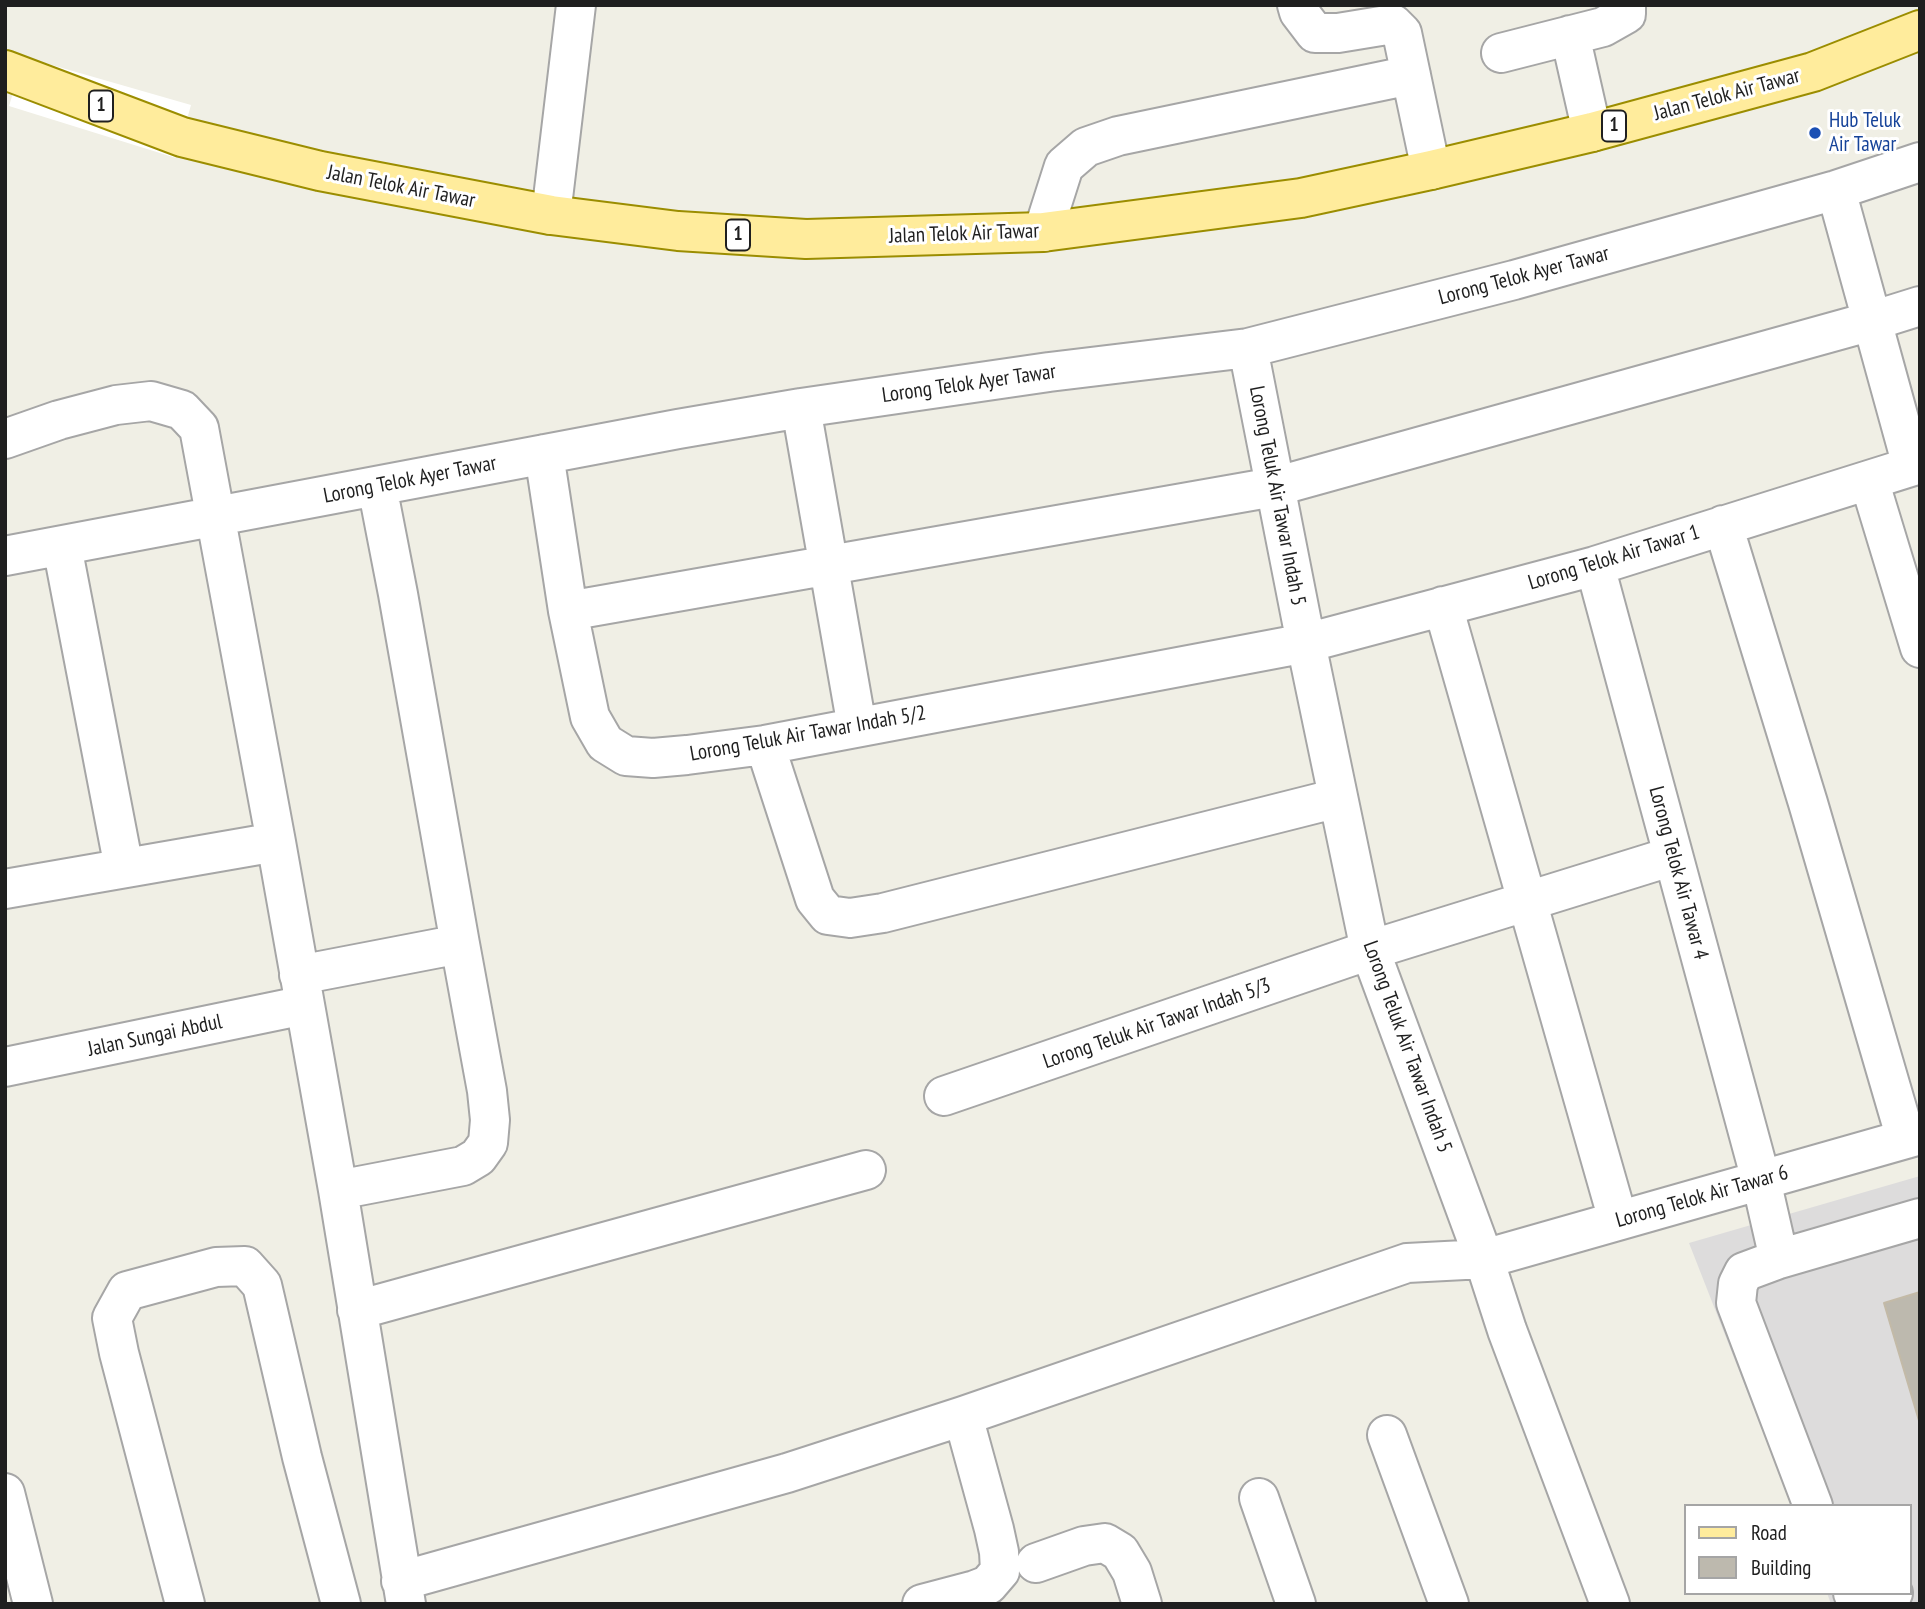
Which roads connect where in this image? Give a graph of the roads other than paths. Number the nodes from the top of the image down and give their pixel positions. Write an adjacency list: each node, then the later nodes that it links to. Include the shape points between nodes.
1 (576, 5): 13 (street)
2 (1297, 5): 8 (street, via 1315,33 1393,24 1402,33)
3 (1626, 5): 5 (street, via 1626,14 1603,27)
4 (1920, 30): 9 (main road, Jalan Telok Air Tawar / 1, via 1813,72)
5 (1570, 36): 6 (street); 9 (street)
6 (1501, 53)
7 (12, 73): 13 (main road, Jalan Telok Air Tawar / 1, via 182,137 320,171)
8 (1411, 75): 11 (street); 14 (street, via 1118,136 1086,147 1064,166)
9 (1592, 132): 11 (main road, Jalan Telok Air Tawar / 1)
10 (1920, 162): 12 (street, Lorong Telok Ayer Tawar)
11 (1431, 170): 14 (main road, Jalan Telok Air Tawar / 1, via 1301,198)
12 (1836, 190): 16 (street); 17 (street, Lorong Telok Ayer Tawar)
13 (551, 215): 14 (main road, Jalan Telok Air Tawar / 1, via 678,231 806,239)
14 (1043, 232)
15 (1920, 306): 16 (street)
16 (1872, 321): 21 (street); 24 (street)
17 (1248, 348): 18 (street, Lorong Telok Ayer Tawar); 24 (street, Lorong Teluk Air Tawar Indah 5)
18 (801, 408): 20 (street, Lorong Telok Ayer Tawar); 29 (street)
19 (5, 439): 25 (street, via 116,405 151,401 182,410 199,428)
20 (544, 454): 23 (street, Lorong Telok Ayer Tawar); 32 (street, Lorong Teluk Air Tawar Indah 5/2)
21 (1916, 465): 22 (street, Lorong Telok Air Tawar 1)
22 (1869, 480): 26 (street, Lorong Telok Air Tawar 1); 34 (street)
23 (377, 486): 25 (street, Lorong Telok Ayer Tawar); 43 (street)
24 (1274, 487): 29 (street); 33 (street, Lorong Teluk Air Tawar Indah 5)
25 (215, 517): 27 (street, Lorong Telok Ayer Tawar); 38 (street)
26 (1723, 525): 30 (street, Lorong Telok Air Tawar 1); 48 (street)
27 (62, 546): 28 (street, Lorong Telok Ayer Tawar); 40 (street)
28 (5, 556)
29 (828, 565): 32 (street); 35 (street)
30 (1595, 566): 31 (street, Lorong Telok Air Tawar 1); 39 (street, Lorong Telok Air Tawar 4)
31 (1443, 606): 33 (street, Lorong Telok Air Tawar 1); 42 (street)
32 (568, 611): 36 (street, Lorong Teluk Air Tawar Indah 5/2, via 590,717 605,743 626,756 653,758)
33 (1306, 643): 35 (street, Lorong Teluk Air Tawar Indah 5/2); 37 (street, Lorong Teluk Air Tawar Indah 5)
34 (1920, 648)
35 (857, 727): 36 (street, Lorong Teluk Air Tawar Indah 5/2)
36 (765, 745): 37 (street, via 816,899 828,915 850,918)
37 (1338, 798): 44 (street, Lorong Teluk Air Tawar Indah 5)
38 (276, 842): 40 (street); 45 (street)
39 (1673, 856): 42 (street, Lorong Teluk Air Tawar Indah 5/3); 50 (street, Lorong Telok Air Tawar 4)
40 (124, 868): 41 (street)
41 (5, 889)
42 (1528, 901): 44 (street, Lorong Teluk Air Tawar Indah 5/3); 53 (street)
43 (460, 944): 45 (street, Jalan Sungai Abdul); 51 (street, via 487,1091 488,1143 478,1157 463,1166)
44 (1370, 950): 47 (street, Lorong Teluk Air Tawar Indah 5/3); 54 (street, Lorong Teluk Air Tawar Indah 5)
45 (302, 990): 46 (street, Jalan Sungai Abdul); 51 (street)
46 (5, 1067)
47 (944, 1096)
48 (1913, 1137): 50 (street, Lorong Telok Air Tawar 6)
49 (866, 1170): 56 (street)
50 (1761, 1180): 53 (street, Lorong Telok Air Tawar 6); 55 (street, Lorong Telok Air Tawar 4)
51 (338, 1190): 56 (street)
52 (1920, 1218): 55 (street)
53 (1618, 1220): 54 (street, Lorong Telok Air Tawar 6)
54 (1484, 1259): 57 (street, Lorong Telok Air Tawar 6, via 1407,1263); 73 (street, Lorong Teluk Air Tawar Indah 5)
55 (1779, 1259): 61 (street, via 1744,1272 1736,1303)
56 (357, 1310): 63 (street)
57 (963, 1416): 63 (street, Lorong Telok Air Tawar 6); 69 (street, via 994,1529 1000,1571 988,1585)
58 (1387, 1435): 72 (street)
59 (5, 1493): 66 (street)
60 (1259, 1499): 71 (street)
61 (1812, 1504)
62 (1036, 1563): 70 (street, via 1105,1543 1120,1552)
63 (404, 1592)
64 (1859, 1595): 65 (street, via 1882,1599)
65 (1889, 1595)
66 (33, 1604)
67 (185, 1604): 68 (street, via 112,1318 127,1292 216,1267 245,1266 262,1285)
68 (341, 1604)
69 (922, 1604)
70 (1142, 1604)
71 (1296, 1604)
72 (1449, 1604)
73 (1610, 1604)

